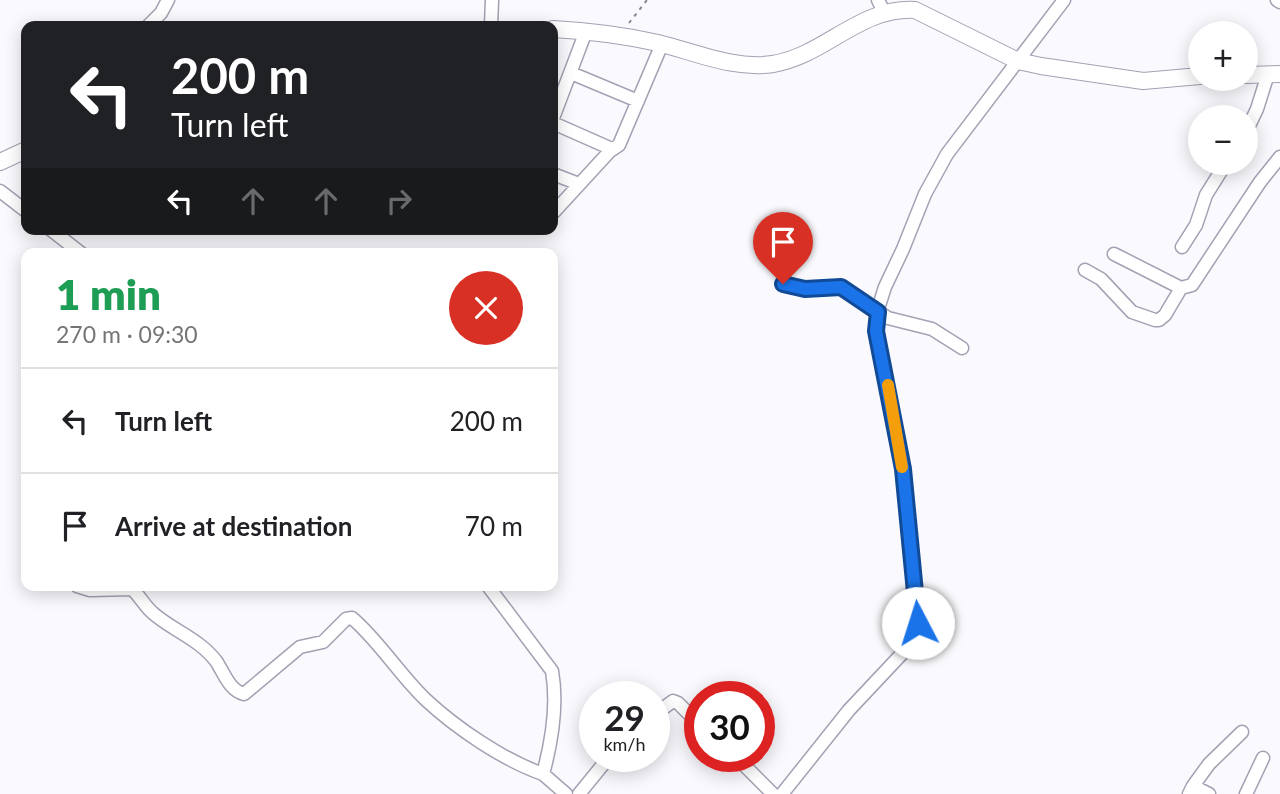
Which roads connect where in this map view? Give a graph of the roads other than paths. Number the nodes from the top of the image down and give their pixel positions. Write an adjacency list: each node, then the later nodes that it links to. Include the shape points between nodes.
1 (168, 0): 5 (street)
2 (492, 0): 6 (street)
3 (1064, 0): 10 (street)
4 (881, 6): 9 (main road, via 800,57 772,64 742,65); 10 (main road, via 915,10)
5 (153, 21)
6 (491, 21)
7 (558, 29): 8 (main road)
8 (586, 31): 9 (main road); 11 (street)
9 (662, 44): 14 (street)
10 (1018, 61): 13 (main road, via 1143,80); 35 (street, via 947,154 925,194)
11 (571, 74): 14 (street); 16 (street)
12 (1274, 74): 15 (street)
13 (1188, 77)
14 (638, 101): 18 (street, via 619,145)
15 (1258, 107)
16 (558, 108)
17 (558, 123): 18 (street)
18 (612, 149): 24 (street)
19 (21, 152): 21 (main road)
20 (1280, 158): 34 (street, via 1194,282)
21 (0, 162)
22 (1218, 175): 29 (street)
23 (558, 176): 24 (street)
24 (579, 184): 27 (street)
25 (0, 191): 26 (street)
26 (21, 207)
27 (558, 208)
28 (58, 235): 30 (street)
29 (1182, 247)
30 (74, 248)
31 (1114, 254): 34 (street)
32 (1085, 270): 34 (street, via 1101,279 1132,312 1155,320 1165,315)
33 (783, 284): 35 (street, via 805,289 841,287)
34 (1181, 288)
35 (878, 312): 36 (street, via 896,321 932,328); 49 (street, via 876,331 903,469 917,633)
36 (962, 348)
37 (134, 591): 45 (street, via 152,613 210,655 240,693 249,692 300,647 323,642 352,618 426,700 496,753)
38 (492, 591): 45 (street, via 552,671 555,712)
39 (670, 703): 40 (street)
40 (684, 709)
41 (1242, 732): 46 (street, via 1209,764)
42 (1263, 758): 51 (street)
43 (597, 772): 48 (street)
44 (754, 772): 49 (street)
45 (543, 774): 47 (street)
46 (1191, 790): 50 (street)
47 (566, 794)
48 (579, 794)
49 (781, 794)
50 (1209, 794)
51 (1246, 794)

